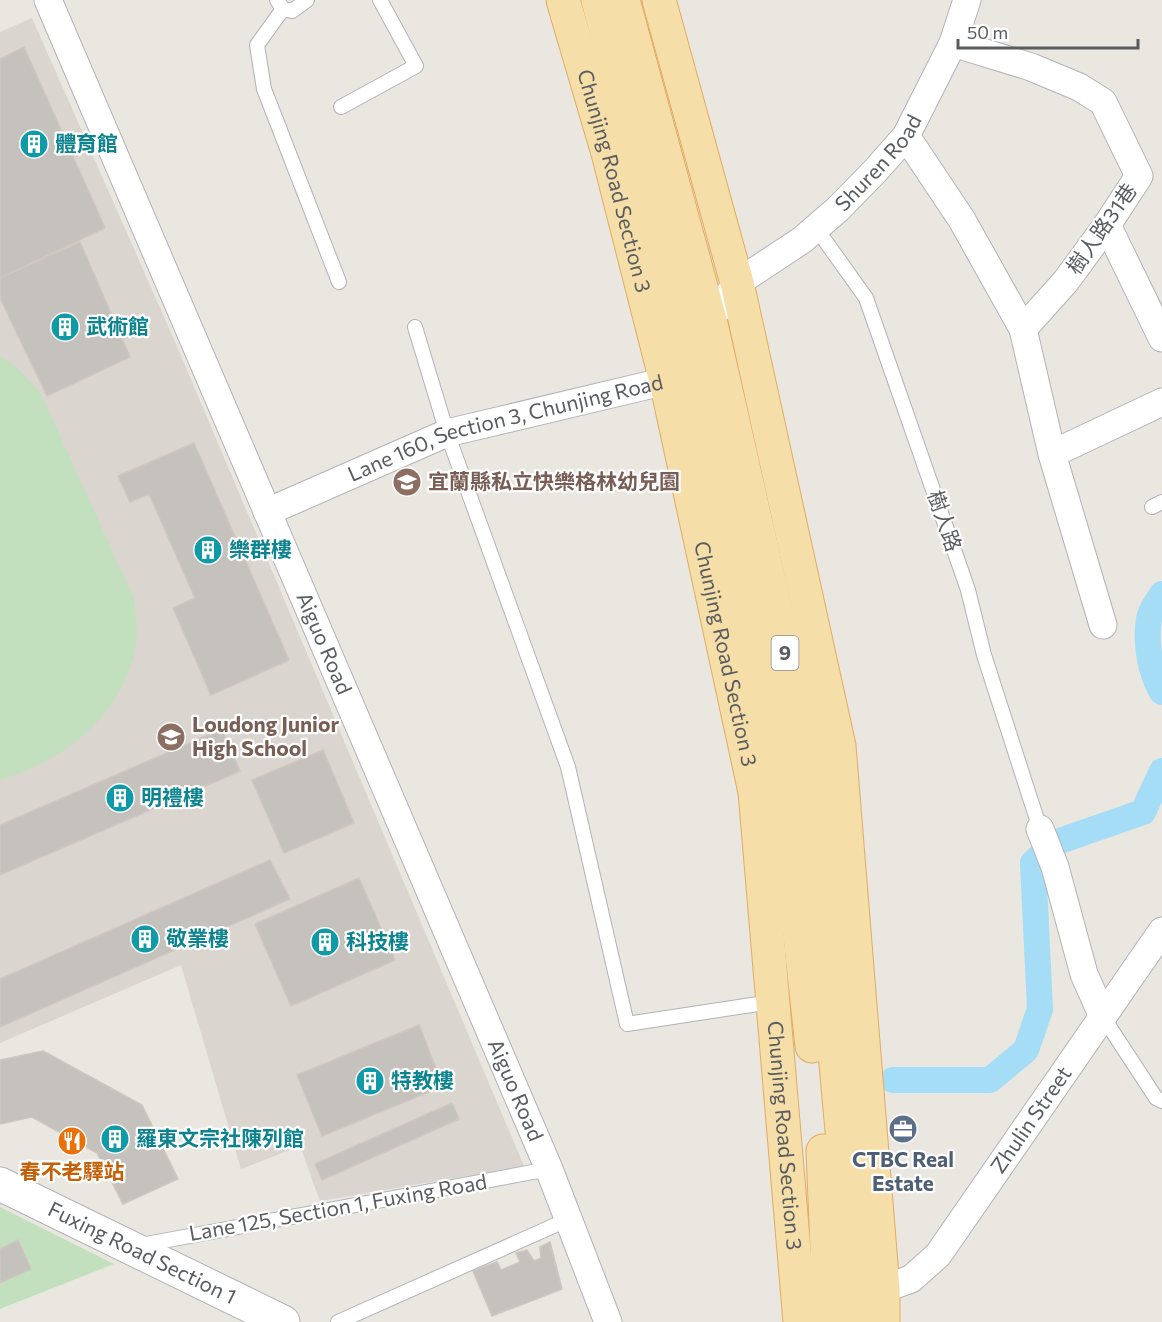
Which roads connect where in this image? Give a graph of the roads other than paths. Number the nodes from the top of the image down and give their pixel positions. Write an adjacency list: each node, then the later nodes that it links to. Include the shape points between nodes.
1 (48, 0): 26 (street, Aiguo Road)
2 (307, 0): 9 (lane, via 292,11)
3 (380, 0): 11 (lane, via 416,66)
4 (564, 0): 22 (main road, Chunjing Road Section 3)
5 (598, 0): 21 (main road, Chunjing Road Section 3 / 9)
6 (623, 0): 17 (main road, Chunjing Road Section 3 / 9)
7 (659, 0): 16 (main road, Chunjing Road Section 3)
8 (967, 0): 10 (street, Shuren Road)
9 (280, 5): 15 (lane, via 257,45 264,89)
10 (953, 43): 12 (street, Shuren Road); 13 (street, 樹人路31巷, via 1031,67 1103,102 1139,176)
11 (341, 107)
12 (906, 136): 14 (street, Shuren Road); 19 (street, via 962,220)
13 (1107, 225): 19 (street, 樹人路31巷, via 1066,281); 20 (street)
14 (816, 228): 16 (street, Shuren Road); 28 (lane, 樹人路, via 866,298 968,590 984,655)
15 (339, 282)
16 (737, 283): 17 (street, Lane 160, Section 3, Chunjing Road); 37 (main road, Chunjing Road Section 3, via 839,746)
17 (710, 320): 21 (street, Lane 160, Section 3, Chunjing Road); 37 (main road, Chunjing Road Section 3 / 9, via 808,753)
18 (415, 327): 24 (lane)
19 (1023, 329): 25 (street)
20 (1162, 338)
21 (690, 346): 22 (street, Lane 160, Section 3, Chunjing Road); 37 (main road, Chunjing Road Section 3 / 9, via 781,760)
22 (666, 381): 24 (street, Lane 160, Section 3, Chunjing Road); 30 (main road, Chunjing Road Section 3, via 755,792)
23 (1162, 402): 25 (street)
24 (447, 433): 26 (street, Lane 160, Section 3, Chunjing Road); 30 (lane, via 568,767 627,1024)
25 (1052, 454): 27 (street)
26 (267, 512): 33 (street, Aiguo Road)
27 (1103, 625)
28 (1040, 829): 31 (street, via 1055,867 1084,974)
29 (1162, 931): 31 (street, Zhulin Street)
30 (771, 1002): 37 (main road, Chunjing Road Section 3)
31 (1103, 1017): 32 (lane, via 1156,1098); 37 (street, Zhulin Street, via 938,1255 911,1279)
32 (1162, 1101)
33 (549, 1169): 35 (street, Aiguo Road); 36 (lane, Lane 125, Section 1, Fuxing Road)
34 (0, 1184): 36 (main road, Fuxing Road Section 1)
35 (569, 1219): 39 (lane); 40 (street, Aiguo Road)
36 (127, 1247): 38 (main road, Fuxing Road Section 1)
37 (837, 1308): 41 (main road, Chunjing Road Section 3)
38 (283, 1322)
39 (338, 1322)
40 (608, 1322)
41 (883, 1322)

